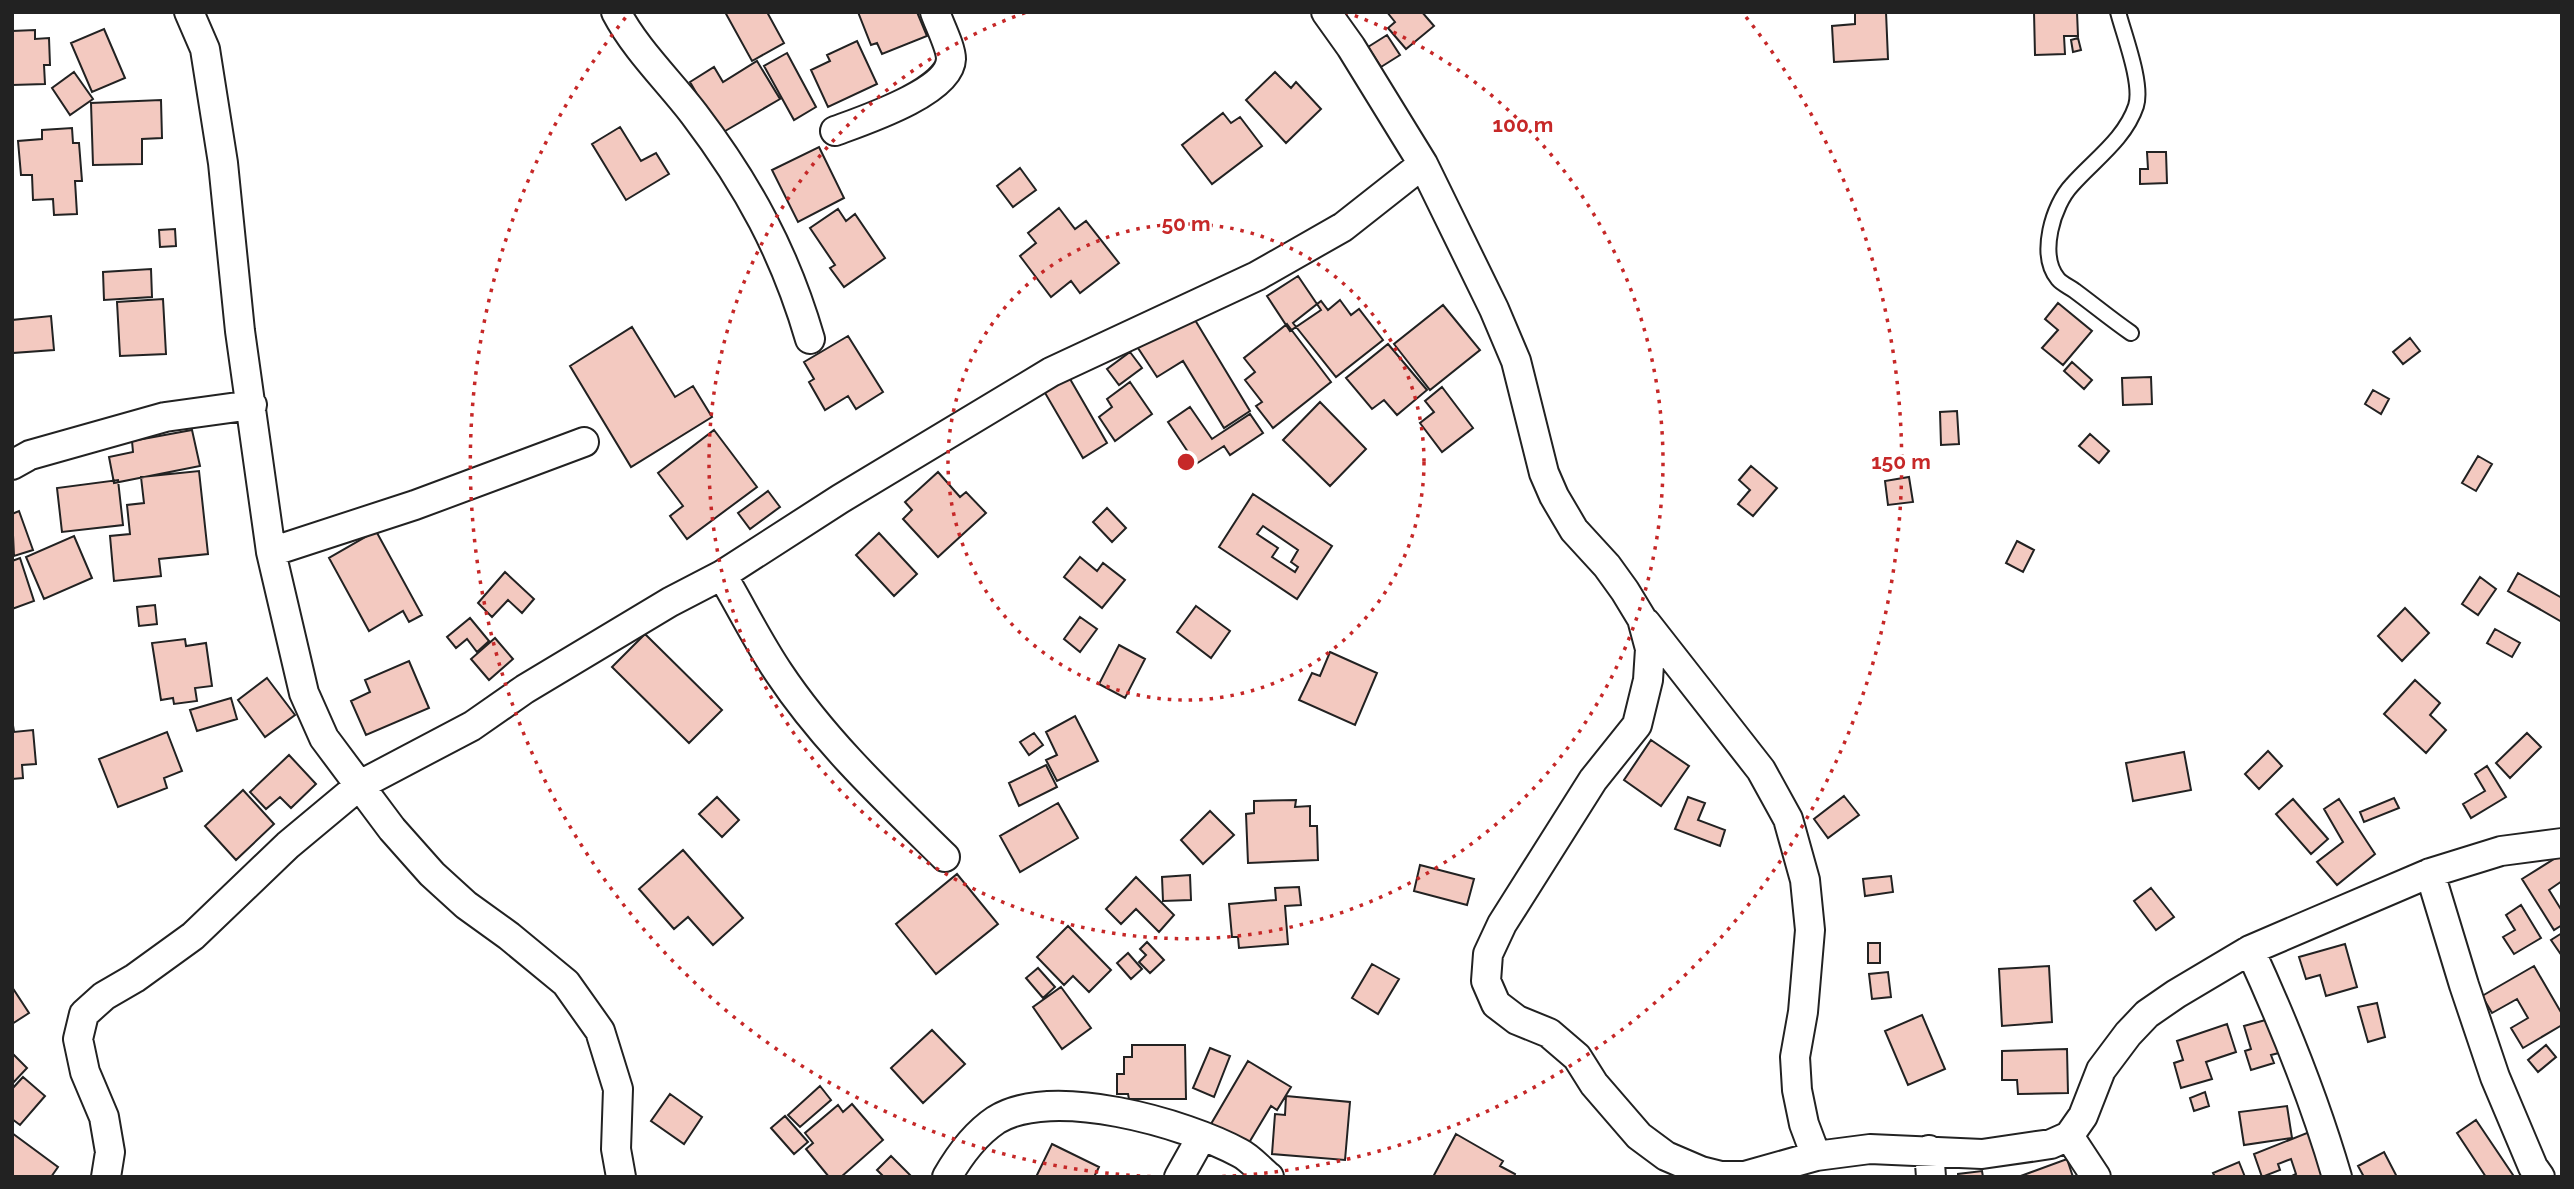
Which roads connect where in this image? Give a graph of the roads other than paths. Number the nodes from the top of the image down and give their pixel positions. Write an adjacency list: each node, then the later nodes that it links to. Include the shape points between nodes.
1 (189, 12): 10 (street, via 205,49)
2 (616, 12): 9 (street, via 739,176 796,291)
3 (935, 12): 6 (street, via 951,56 949,69 939,82 881,114)
4 (1326, 12): 7 (street)
5 (2118, 12): 8 (lane, via 2135,74 2137,104 2125,128 2070,187 2051,220 2050,245 2051,266 2058,279)
6 (835, 131)
7 (1423, 164): 14 (street, via 1343,227 1257,276 1051,372); 15 (street, via 1516,361 1554,496 1574,530 1619,583)
8 (2131, 333)
9 (810, 339)
10 (252, 405): 12 (street, via 165,417 30,455); 13 (street)
11 (584, 442): 13 (street)
12 (12, 465)
13 (271, 552): 16 (street, via 304,694 324,738)
14 (722, 575): 16 (street, via 525,689 472,726); 19 (street, via 778,672 823,731)
15 (1642, 619): 24 (street, via 1761,769 1788,818 1805,880 1810,930 1796,1057 1797,1090); 26 (street, via 1650,649 1637,725 1594,780 1502,924 1488,954 1486,982 1496,1004 1517,1020 1549,1033 1577,1057 1639,1136 1700,1171)
16 (360, 785): 27 (street, via 193,936 84,1014 78,1039 85,1072 104,1117 110,1152); 28 (street, via 432,874 566,983 600,1031 618,1089)
17 (2562, 818): 18 (street)
18 (2554, 844): 20 (street, via 2501,851)
19 (945, 858)
20 (2430, 873): 21 (street); 34 (street, via 2495,1077)
21 (2250, 950): 23 (street, via 2147,1014 2101,1070 2083,1116); 33 (street, via 2287,1029)
22 (1202, 1136): 29 (street, via 1120,1112 1033,1107 997,1120 974,1138); 30 (street); 31 (street, via 1242,1154)
23 (2069, 1136): 25 (street, via 2051,1144); 32 (street)
24 (1816, 1156): 25 (street, via 1870,1149); 26 (street)
25 (1930, 1164)
26 (1745, 1176)
27 (106, 1177)
28 (621, 1177)
29 (947, 1177)
30 (1179, 1177)
31 (1269, 1177)
32 (2096, 1177)
33 (2337, 1177)
34 (2540, 1177)

